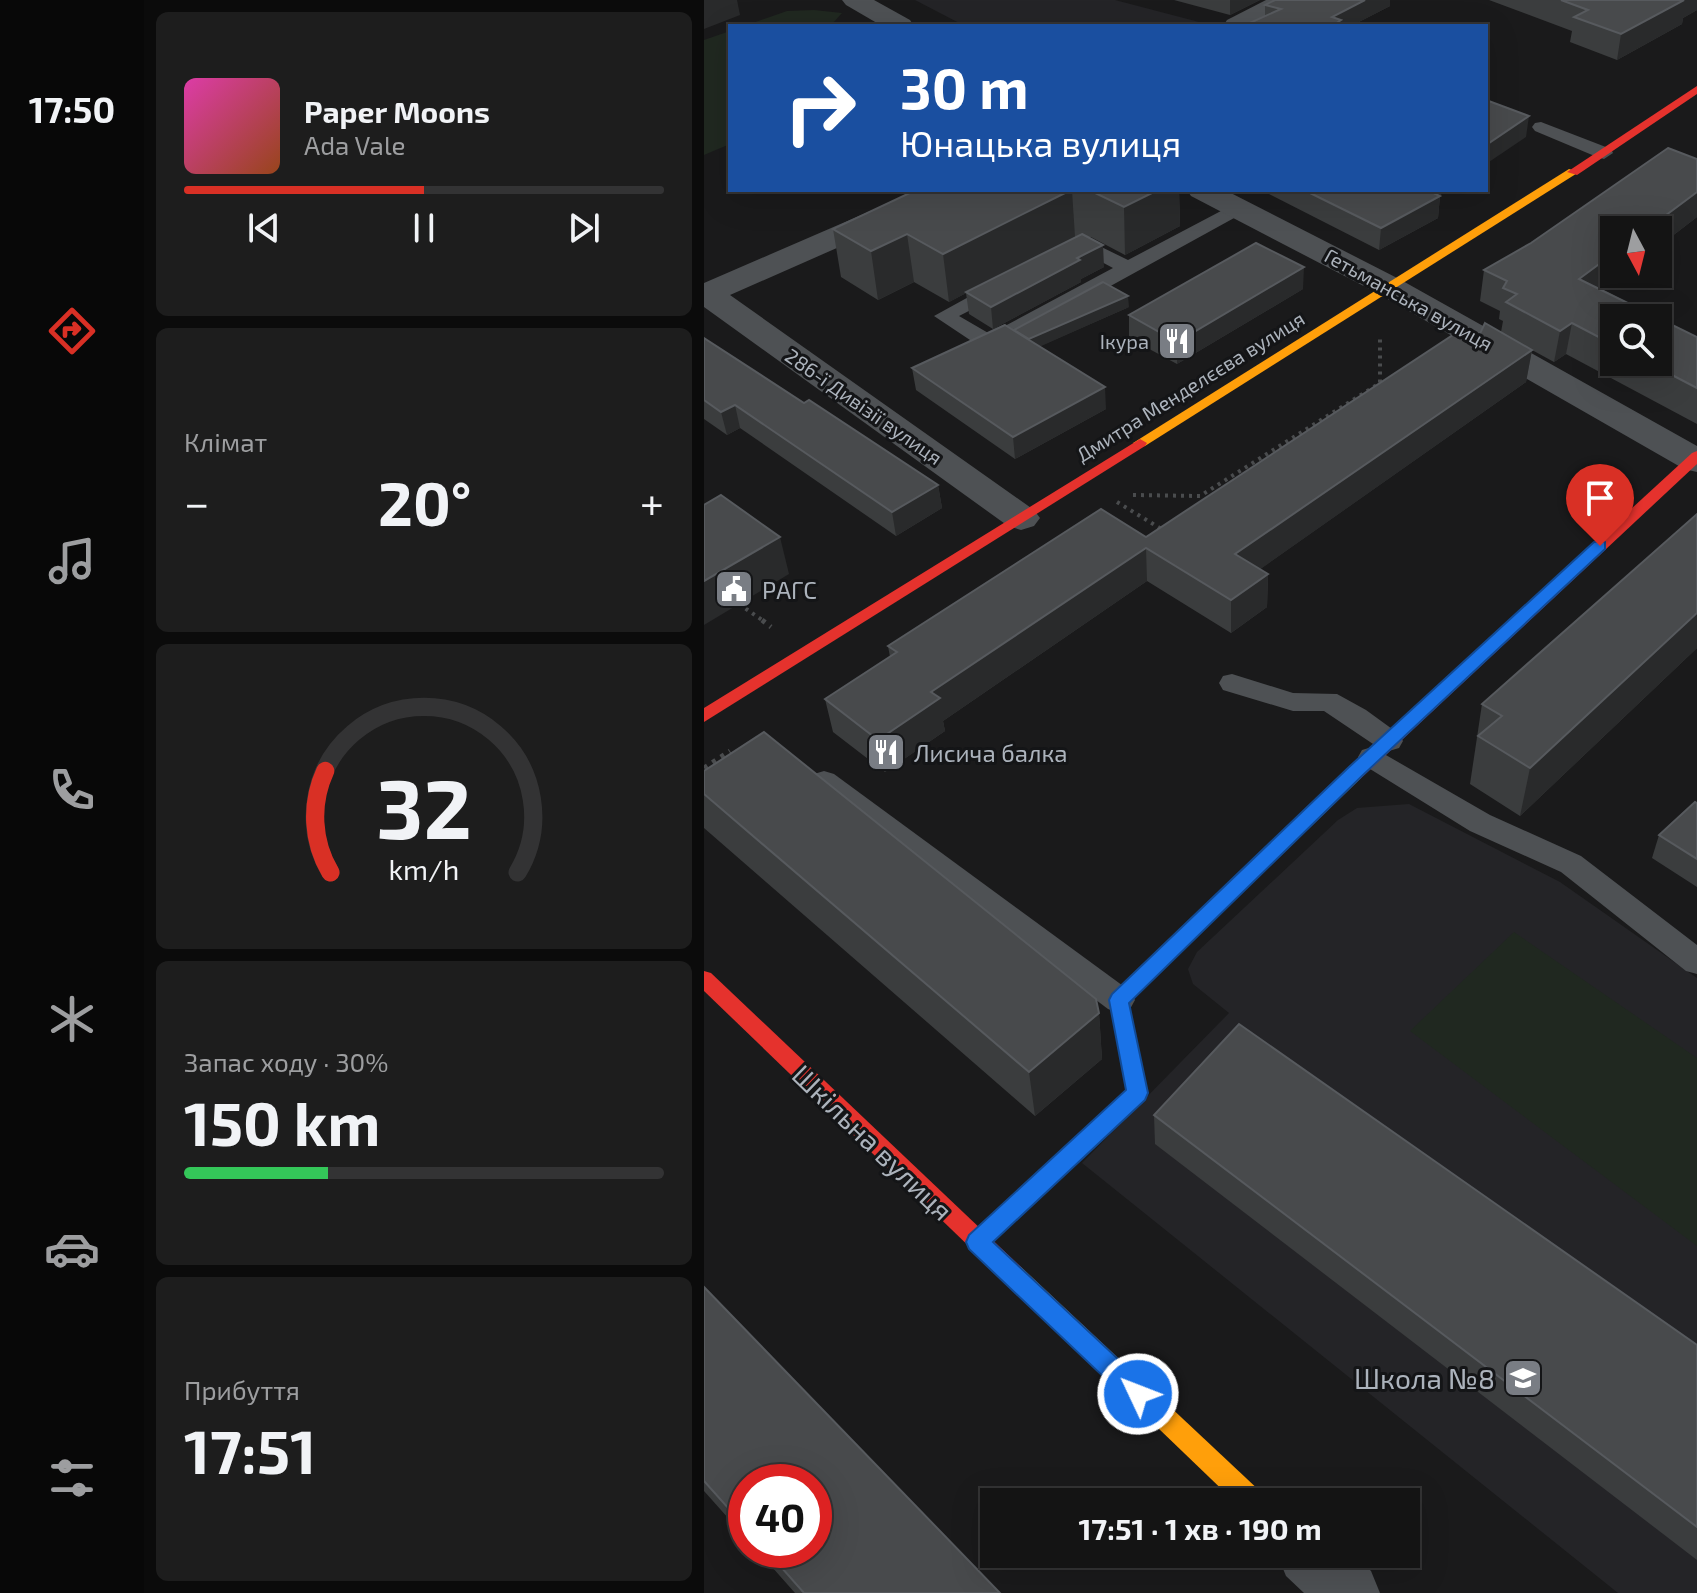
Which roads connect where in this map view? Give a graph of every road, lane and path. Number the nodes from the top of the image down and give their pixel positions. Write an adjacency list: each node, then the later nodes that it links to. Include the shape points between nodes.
1 (855, 0): 3 (street)
2 (1286, 0): 4 (street)
3 (897, 24)
4 (1240, 24)
5 (1697, 89): 7 (street, Дмитра Менделєєва вулиця)
6 (1541, 127): 7 (lane)
7 (1604, 153): 14 (street, Дмитра Менделєєва вулиця)
8 (939, 192): 15 (street)
9 (1206, 192): 10 (street, Гетьманська вулиця)
10 (1238, 208): 12 (lane); 14 (street, Гетьманська вулиця)
11 (1055, 258): 12 (lane, via 1083,244)
12 (1128, 268): 13 (lane, via 990,343 944,316)
13 (1013, 280)
14 (1390, 287): 17 (street, Гетьманська вулиця); 20 (street, Дмитра Менделєєва вулиця)
15 (705, 295): 20 (street, 286-ї Дивізії вулиця)
16 (1380, 332): 18 (path, via 1380,383 1200,496)
17 (1696, 459): 26 (street)
18 (1123, 495)
19 (1114, 500): 21 (path)
20 (1021, 518): 25 (street, Дмитра Менделєєва вулиця)
21 (1166, 532)
22 (739, 604): 23 (path)
23 (781, 634)
24 (1232, 683): 26 (lane, via 1293,702 1328,701 1357,717)
25 (704, 716)
26 (1380, 749): 28 (lane, via 1480,823 1571,864); 30 (street)
27 (814, 774): 30 (lane)
28 (1697, 962)
29 (704, 979): 31 (street, Шкільна вулиця)
30 (1119, 1000): 31 (street, via 1137,1093)
31 (977, 1242): 32 (street, Шкільна вулиця)
32 (1238, 1488)
33 (1323, 1568): 34 (street)
34 (1349, 1593)

